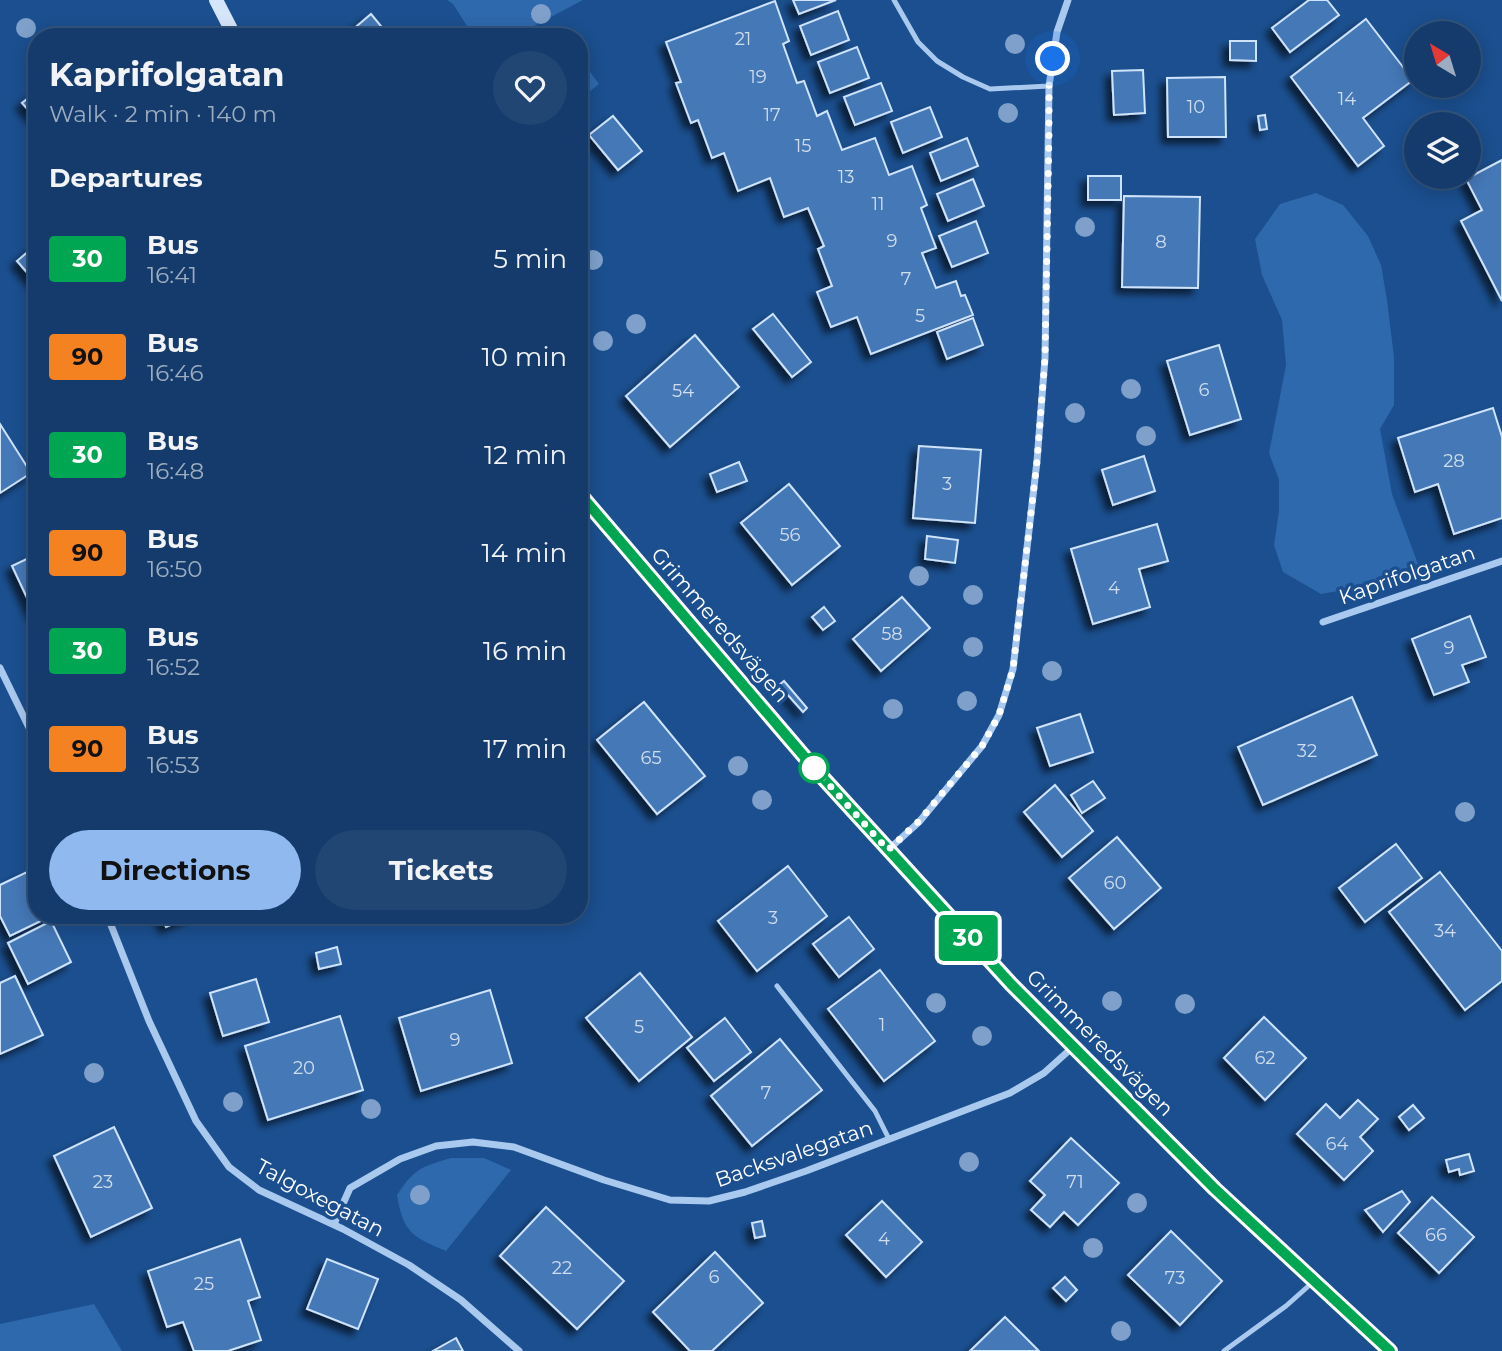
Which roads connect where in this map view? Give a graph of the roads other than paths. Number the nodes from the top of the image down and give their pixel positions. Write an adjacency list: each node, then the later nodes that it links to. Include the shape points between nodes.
1 (216, 0): 4 (street)
2 (894, 0): 5 (lane, via 918,42 962,77 990,89)
3 (1068, 0): 5 (street, via 1057,32)
4 (230, 28)
5 (1049, 86): 11 (street, via 1045,358 1013,669 999,715 982,746 919,821)
6 (588, 504): 11 (street, Grimmeredsvägen)
7 (1502, 561): 8 (street, Kaprifolgatan)
8 (1322, 622)
9 (0, 668): 10 (street)
10 (28, 726)
11 (888, 850): 14 (street, Grimmeredsvägen)
12 (111, 924): 16 (street, Talgoxegatan, via 196,1121 229,1167 259,1190)
13 (777, 986): 15 (lane, via 875,1111)
14 (1074, 1045): 15 (street, Backsvalegatan, via 1044,1073 1010,1093); 17 (street, Grimmeredsvägen, via 1215,1189)
15 (889, 1139): 16 (street, Backsvalegatan, via 709,1202 670,1200 514,1147 473,1142 436,1146 400,1159 350,1188)
16 (334, 1224): 18 (street, Talgoxegatan, via 409,1265)
17 (1314, 1281): 19 (lane); 20 (street, Grimmeredsvägen)
18 (519, 1351)
19 (1224, 1351)
20 (1390, 1351)

